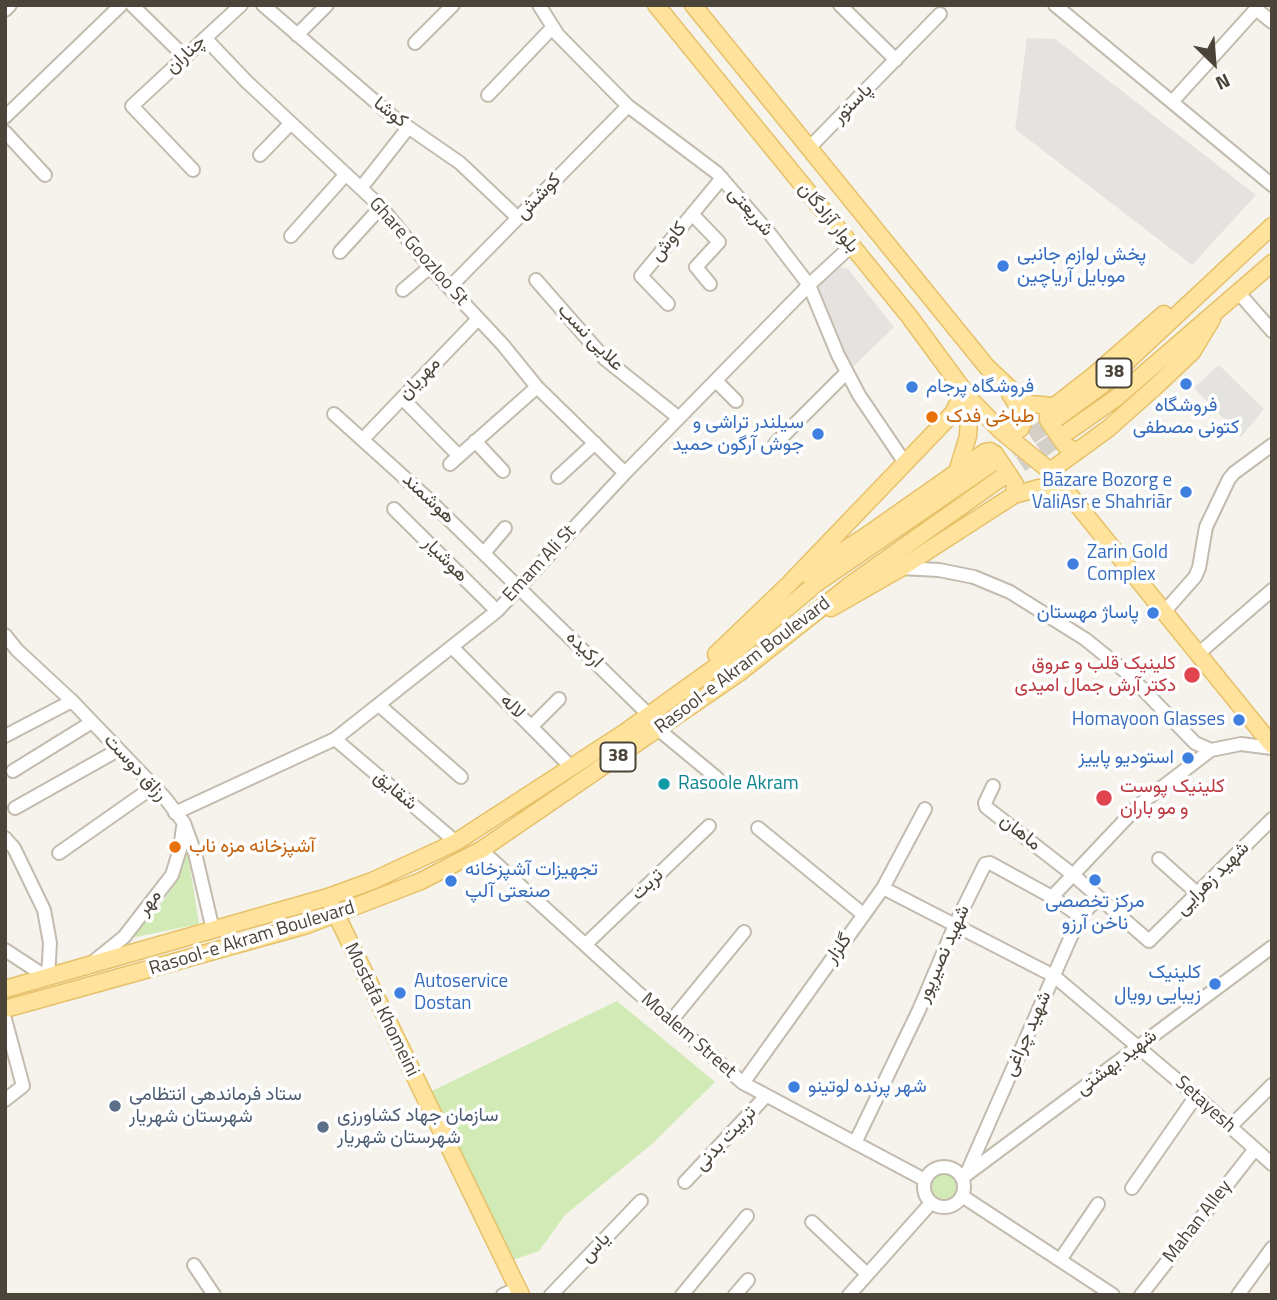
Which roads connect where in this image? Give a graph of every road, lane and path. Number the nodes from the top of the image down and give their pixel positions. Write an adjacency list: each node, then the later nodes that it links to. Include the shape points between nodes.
1 (10, 5): 13 (street)
2 (121, 5): 27 (street)
3 (132, 5): 20 (street)
4 (241, 5): 18 (street, چناران)
5 (263, 5): 17 (street, کوشا)
6 (327, 5): 17 (street)
7 (453, 5): 19 (street)
8 (539, 5): 16 (street, شریعتی)
9 (656, 5): 23 (main road, بلوار آزادگان)
10 (692, 5): 22 (main road, بلوار آزادگان)
11 (1055, 5): 25 (street)
12 (849, 8): 21 (street)
13 (5, 10)
14 (940, 14): 21 (street, پاستور)
15 (1272, 22): 25 (street, via 1256,9)
16 (553, 27): 24 (street); 26 (street, شریعتی)
17 (297, 35): 29 (street, کوشا)
18 (205, 38): 20 (street, چناران); 28 (street, Ghare Goozloo St)
19 (415, 43)
20 (185, 57): 33 (street, چناران, via 132,106)
21 (896, 60): 31 (street, پاستور)
22 (745, 68): 23 (main road); 31 (main road, بلوار آزادگان)
23 (722, 87): 44 (main road, بلوار آزادگان)
24 (488, 95)
25 (1172, 102): 37 (street)
26 (628, 106): 36 (street, شریعتی); 41 (street, کوشش)
27 (5, 117)
28 (291, 123): 32 (street); 34 (street, Ghare Goozloo St)
29 (408, 128): 38 (street); 41 (street, کوشا, via 460,163)
30 (5, 132): 35 (street)
31 (810, 147): 60 (main road, بلوار آزادگان)
32 (260, 155)
33 (193, 170)
34 (346, 174): 38 (street, Ghare Goozloo St); 43 (street)
35 (45, 175)
36 (722, 178): 40 (street, کاوش); 50 (street, شریعتی)
37 (1272, 185)
38 (360, 188): 39 (street, Ghare Goozloo St)
39 (381, 207): 45 (street); 47 (street, Ghare Goozloo St)
40 (692, 215): 49 (street, via 719,242 696,267); 54 (street, کاوش, via 641,276)
41 (518, 218): 51 (street, کوشش)
42 (1272, 226): 65 (main road, 38, via 1102,385)
43 (291, 236)
44 (851, 246): 50 (street, Emam Ali St); 62 (main road, بلوار آزادگان)
45 (340, 252)
46 (1272, 263): 53 (main road, 38)
47 (430, 267): 51 (street, Ghare Goozloo St); 52 (street)
48 (536, 280): 67 (street, علایی نسب, via 605,359)
49 (710, 284)
50 (809, 285): 58 (street, شریعتی); 59 (street, Emam Ali St)
51 (449, 288): 56 (street, Ghare Goozloo St)
52 (403, 290)
53 (1238, 292): 55 (main road, 38); 57 (street)
54 (668, 304)
55 (1217, 310): 69 (main road, 38, via 1116,398); 75 (main road, via 1192,352 1127,413)
56 (478, 318): 61 (street, Ghare Goozloo St); 63 (street, مهریان)
57 (1272, 331)
58 (847, 372): 73 (street); 76 (street, شریعتی)
59 (716, 381): 64 (street); 67 (street, Emam Ali St)
60 (1001, 382): 65 (main road, بلوار آزادگان, via 1030,404); 68 (main road, via 1018,405 1023,423 1015,431)
61 (537, 387): 71 (street); 72 (street, Ghare Goozloo St)
62 (965, 393): 68 (main road, بلوار آزادگان); 76 (main road, via 953,413); 81 (main road, via 968,436)
63 (402, 398): 70 (street, مهریان); 71 (street, via 455,460)
64 (736, 401)
65 (1055, 412): 75 (main road, via 1048,411 1048,420)
66 (334, 414): 70 (street, هوشمند)
67 (679, 418): 80 (street, Emam Ali St)
68 (1000, 430): 79 (main road, بلوار آزادگان)
69 (1069, 431)
70 (363, 439): 88 (street, هوشمند)
71 (475, 441): 78 (street)
72 (595, 443): 80 (street, Ghare Goozloo St); 82 (street)
73 (775, 444)
74 (1272, 444): 94 (street, via 1229,479 1206,527 1199,568)
75 (1076, 452): 79 (main road)
76 (905, 463): 90 (main road)
77 (991, 464): 102 (main road, Rasool-e Akram Boulevard / 38, via 817,583 721,663)
78 (503, 471)
79 (1049, 471): 84 (main road, بلوار آزادگان)
80 (625, 472): 91 (street, Emam Ali St)
81 (957, 472): 85 (main road, via 990,451 1015,484); 90 (main road)
82 (558, 477)
83 (1001, 478): 95 (main road, Rasool-e Akram Boulevard / 38)
84 (1065, 490): 85 (main road, via 1039,488); 94 (main road, بلوار آزادگان)
85 (1014, 495): 89 (main road)
86 (394, 509): 93 (street, هوشیار)
87 (505, 528): 88 (street)
88 (484, 553): 91 (street, هوشمند)
89 (901, 568): 95 (main road); 112 (street, via 974,577 1010,592 1085,639 1126,672 1195,743)
90 (788, 585): 102 (main road)
91 (519, 586): 93 (street, Emam Ali St); 104 (street, ارکیده)
92 (1272, 590): 99 (street)
93 (497, 611): 97 (street, Emam Ali St)
94 (1164, 612): 99 (main road, بلوار آزادگان)
95 (810, 618): 107 (main road, Rasool-e Akram Boulevard / 38)
96 (5, 635): 98 (street, رزاق دوست)
97 (452, 647): 103 (street, Emam Ali St); 106 (street, لاله)
98 (11, 652): 101 (street, رزاق دوست)
99 (1198, 654): 110 (main road, بلوار آزادگان)
100 (559, 699): 106 (street)
101 (72, 701): 105 (street, رزاق دوست); 108 (street)
102 (667, 701): 104 (main road, Rasool-e Akram Boulevard / 38)
103 (379, 705): 109 (street, Emam Ali St); 115 (street)
104 (648, 714): 113 (main road, Rasool-e Akram Boulevard / 38)
105 (92, 722): 111 (street, رزاق دوست); 114 (street)
106 (531, 727): 113 (street, لاله)
107 (659, 730): 116 (street); 127 (main road, Rasool-e Akram Boulevard / 38)
108 (5, 736)
109 (335, 739): 121 (street, Emam Ali St); 126 (street, شقایق)
110 (1270, 740): 112 (street)
111 (118, 750): 118 (street, رزاق دوست); 119 (street)
112 (1210, 750): 130 (street, via 1139,804)
113 (572, 768): 126 (main road, Rasool-e Akram Boulevard / 38)
114 (13, 771)
115 (461, 777)
116 (717, 778)
117 (993, 786): 130 (street, ماهان, via 986,807)
118 (153, 787): 121 (street, رزاق دوست); 128 (street)
119 (15, 808)
120 (925, 809): 131 (street, گلزار)
121 (179, 818): 140 (street, رزاق دوست, via 195,853); 145 (street, مهر, via 180,849 172,875 124,937)
122 (1272, 820): 132 (street, شهید زهرایی)
123 (709, 826): 142 (street, تربت)
124 (758, 828): 137 (street)
125 (5, 838): 147 (street, via 44,910 50,943)
126 (456, 842): 133 (main road, Rasool-e Akram Boulevard / 38)
127 (481, 850): 136 (main road, Rasool-e Akram Boulevard / 38, via 421,881); 142 (street, Moalem Street)
128 (59, 853)
129 (1159, 859): 132 (street)
130 (1072, 874): 134 (street); 135 (street)
131 (883, 888): 137 (street, گلزار); 139 (street, Setayesh)
132 (1198, 894): 135 (street, شهید زهرایی, via 1154,939 1146,940)
133 (328, 897): 136 (main road, Mostafa Khomeini); 140 (main road, Rasool-e Akram Boulevard / 38)
134 (1052, 897): 138 (street, شهید نصیرپور); 139 (street, شهید نصیرپور, via 987,863)
135 (1098, 899): 138 (street, شهید چراغی)
136 (335, 914): 149 (main road, Rasool-e Akram Boulevard / 38); 177 (main road, Mostafa Khomeini)
137 (864, 915): 153 (street, گلزار)
138 (1080, 916): 146 (street, شهید چراغی)
139 (955, 925): 146 (street, Setayesh); 159 (street, شهید نصیرپور)
140 (213, 930): 145 (main road, Rasool-e Akram Boulevard / 38)
141 (744, 932): 151 (street)
142 (586, 944): 151 (street, Moalem Street)
143 (1272, 947): 152 (street, شهید بهشتی)
144 (5, 950): 147 (street)
145 (89, 966): 147 (main road, Rasool-e Akram Boulevard / 38)
146 (1054, 975): 152 (street, Setayesh); 162 (street, شهید چراغی)
147 (47, 978): 148 (main road, Rasool-e Akram Boulevard / 38)
148 (5, 989)
149 (5, 1009)
150 (5, 1020): 157 (street, via 23,1086)
151 (671, 1021): 153 (street, Moalem Street)
152 (1138, 1047): 156 (street, Setayesh); 162 (street, شهید بهشتی)
153 (743, 1083): 155 (street, Moalem Street)
154 (1272, 1085): 158 (street)
155 (766, 1096): 159 (street, Moalem Street); 164 (street, تربیت بدنی)
156 (1196, 1096): 158 (street, Setayesh); 165 (street)
157 (5, 1100)
158 (1230, 1127): 160 (street, Setayesh)
159 (855, 1143): 163 (street, Moalem Street)
160 (1255, 1149): 161 (street, Setayesh); 184 (street, Mahan Alley)
161 (1272, 1164)
162 (964, 1177): 163 (street, via 940,1167); 166 (street)
163 (925, 1180): 168 (street, via 924,1192)
164 (685, 1182)
165 (1132, 1188)
166 (962, 1196): 168 (street, via 948,1206); 173 (street)
167 (641, 1201): 179 (street, یاس)
168 (931, 1203): 175 (street)
169 (1098, 1204): 173 (street)
170 (747, 1216): 180 (street)
171 (812, 1222): 175 (street)
172 (1272, 1248): 185 (street)
173 (1060, 1260): 183 (street)
174 (194, 1265): 178 (street)
175 (867, 1275): 182 (street)
176 (748, 1280): 181 (street)
177 (514, 1293)
178 (214, 1295)
179 (551, 1295)
180 (682, 1295)
181 (735, 1295)
182 (849, 1295)
183 (1113, 1295)
184 (1141, 1295)
185 (1238, 1295)

